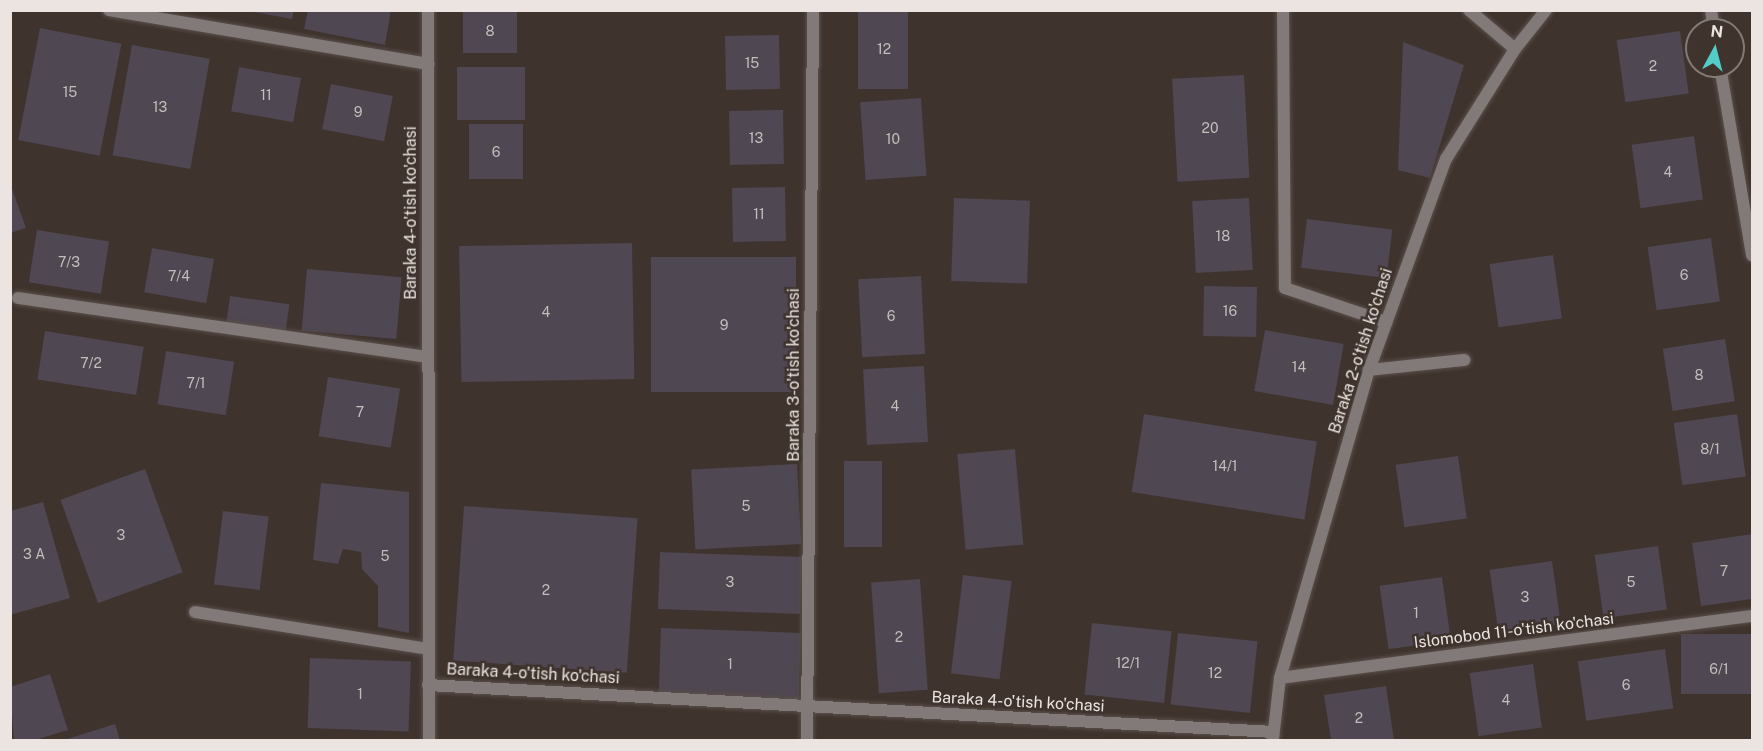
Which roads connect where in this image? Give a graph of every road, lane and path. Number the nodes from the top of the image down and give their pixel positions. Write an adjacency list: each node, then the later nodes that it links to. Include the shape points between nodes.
1 (109, 10): 8 (street)
2 (428, 10): 8 (street, Baraka 4-o'tish ko'chasi)
3 (813, 10): 21 (street, Baraka 3-o'tish ko'chasi)
4 (1283, 10): 12 (street, via 1286,288)
5 (1469, 10): 7 (street)
6 (1546, 10): 7 (street, Baraka 2-o'tish ko'chasi)
7 (1515, 50): 12 (street, Baraka 2-o'tish ko'chasi, via 1446,159)
8 (428, 64): 13 (street, Baraka 4-o'tish ko'chasi)
9 (1722, 78): 10 (street)
10 (1752, 255)
11 (18, 298): 13 (street)
12 (1386, 322): 15 (street, Baraka 2-o'tish ko'chasi)
13 (428, 357): 18 (street, Baraka 4-o'tish ko'chasi)
14 (1464, 360): 15 (street)
15 (1369, 370): 19 (street, Baraka 2-o'tish ko'chasi)
16 (195, 612): 18 (street)
17 (1752, 616): 19 (street, Islomobod 11-o'tish ko'chasi)
18 (428, 649): 20 (street, Baraka 4-o'tish ko'chasi)
19 (1280, 678): 22 (street, Baraka 2-o'tish ko'chasi)
20 (428, 685): 21 (street, Baraka 4-o'tish ko'chasi); 23 (street)
21 (807, 706): 22 (street, Baraka 4-o'tish ko'chasi); 24 (street, Baraka 3-o'tish ko'chasi)
22 (1273, 736)
23 (429, 741)
24 (807, 741)

